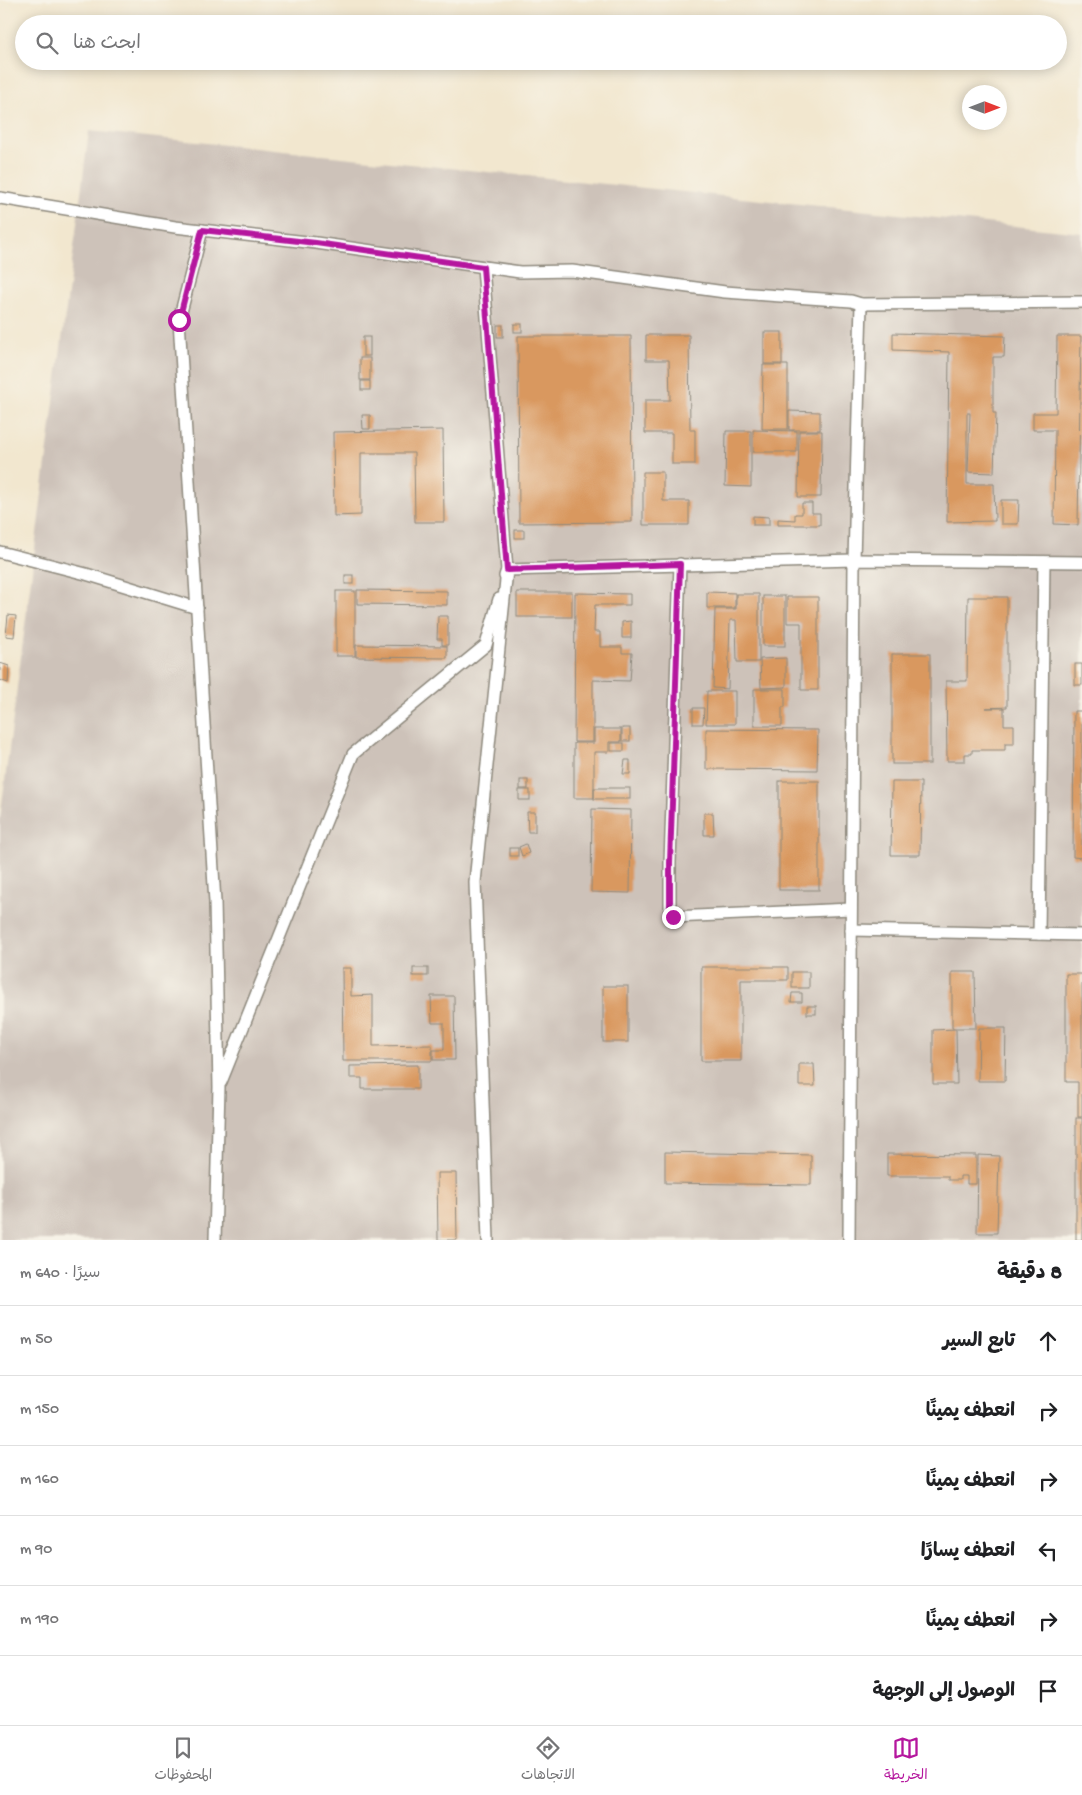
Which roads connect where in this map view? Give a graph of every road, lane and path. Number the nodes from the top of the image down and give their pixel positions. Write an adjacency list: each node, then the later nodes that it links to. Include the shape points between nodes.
1 (0, 198): 2 (street)
2 (202, 230): 3 (street); 12 (street, via 179,320)
3 (483, 267): 5 (street, via 520,272 572,271 726,292); 11 (street)
4 (1082, 302): 5 (street)
5 (861, 304): 7 (street)
6 (0, 552): 12 (street)
7 (854, 560): 8 (street); 10 (street); 13 (street)
8 (1044, 562): 9 (street); 15 (street)
9 (1082, 562)
10 (680, 564): 11 (street); 13 (street, via 670,913 673,917 701,917)
11 (507, 570): 17 (street, via 486,645 353,754); 19 (street, via 475,882)
12 (197, 608): 17 (street, via 216,902)
13 (851, 909): 14 (street)
14 (851, 930): 15 (street); 20 (street)
15 (1039, 934): 16 (street)
16 (1082, 935)
17 (219, 1087): 18 (street)
18 (215, 1240)
19 (488, 1240)
20 (849, 1240)

